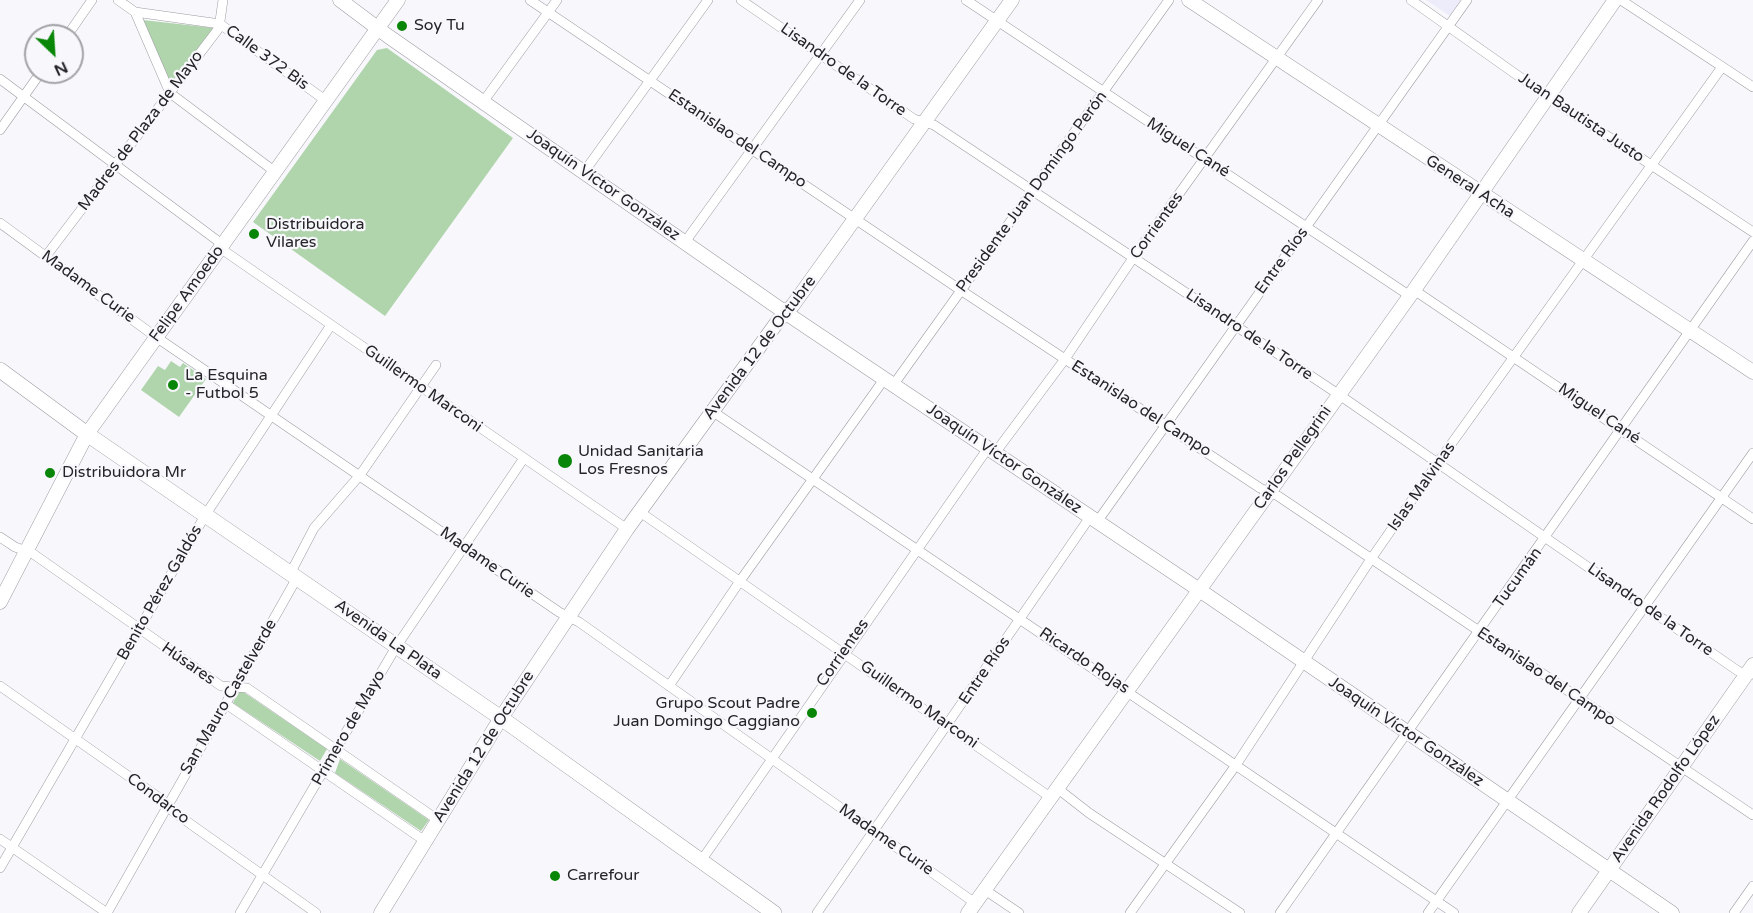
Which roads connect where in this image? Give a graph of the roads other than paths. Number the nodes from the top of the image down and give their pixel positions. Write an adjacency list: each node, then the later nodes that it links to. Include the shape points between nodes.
1 (92, 0): 23 (street)
2 (118, 0): 20 (street)
3 (223, 0): 24 (street, Madres de Plaza de Mayo)
4 (340, 0): 26 (street, Joaquín Víctor González)
5 (398, 0): 26 (street, Felipe Amoedo)
6 (530, 0): 21 (street, Estanislao del Campo)
7 (557, 0): 21 (street)
8 (708, 0): 31 (street)
9 (741, 0): 27 (street, Lisandro de la Torre)
10 (860, 0): 27 (street)
11 (966, 0): 22 (street, Miguel Cané)
12 (1012, 0): 22 (street, Avenida 12 de Octubre)
13 (1169, 0): 34 (street, Presidente Juan Domingo Perón)
14 (1189, 0): 28 (street, General Acha)
15 (1318, 0): 28 (street, Corrientes)
16 (1411, 0): 25 (street, Juan Bautista Justo)
17 (1467, 0): 25 (street, Entre Ríos)
18 (1615, 0): 37 (street, Carlos Pellegrini)
19 (1621, 0): 29 (street)
20 (135, 12): 24 (street, Calle 372 Bis); 35 (street)
21 (549, 12): 31 (street, Estanislao del Campo); 39 (street)
22 (997, 21): 34 (street, Miguel Cané); 40 (street, Avenida 12 de Octubre)
23 (75, 24)
24 (220, 24): 35 (street, Madres de Plaza de Mayo); 38 (street, Calle 372 Bis)
25 (1449, 26): 37 (street, Juan Bautista Justo); 41 (street, Entre Ríos)
26 (377, 29): 38 (street, Felipe Amoedo); 39 (street, Joaquín Víctor González)
27 (820, 55): 40 (street, Lisandro de la Torre, via 914,119); 43 (street)
28 (1277, 58): 41 (street, General Acha); 44 (street, Corrientes)
29 (1722, 67): 33 (street); 46 (street, Islas Malvinas)
30 (0, 79): 36 (street, Guillermo Marconi)
31 (651, 80): 43 (street, Estanislao del Campo); 48 (street)
32 (32, 84): 36 (street)
33 (1753, 87)
34 (1104, 92): 44 (street, Miguel Cané); 49 (street, Presidente Juan Domingo Perón)
35 (170, 93): 45 (street, Madres de Plaza de Mayo); 47 (street)
36 (24, 96): 42 (street); 45 (street, Guillermo Marconi)
37 (1548, 97): 46 (street, Juan Bautista Justo); 50 (street, Carlos Pellegrini)
38 (325, 100): 47 (street, Felipe Amoedo)
39 (483, 102): 48 (street, Joaquín Víctor González)
40 (925, 122): 49 (street, Lisandro de la Torre); 51 (street, Avenida 12 de Octubre)
41 (1378, 126): 50 (street, General Acha); 53 (street, Entre Ríos)
42 (0, 130)
43 (752, 149): 51 (street, Estanislao del Campo); 56 (street)
44 (1206, 160): 53 (street, Miguel Cané); 59 (street, Corrientes)
45 (116, 164): 57 (street, Guillermo Marconi); 58 (street, Madres de Plaza de Mayo)
46 (1652, 166): 54 (street, Juan Bautista Justo); 60 (street, Islas Malvinas)
47 (274, 171): 57 (street, Felipe Amoedo)
48 (584, 172): 56 (street, Joaquín Víctor González)
49 (1033, 191): 59 (street, Lisandro de la Torre); 61 (street, Presidente Juan Domingo Perón)
50 (1481, 194): 60 (street, General Acha); 62 (street, Carlos Pellegrini)
51 (855, 219): 61 (street, Estanislao del Campo); 63 (street, Avenida 12 de Octubre)
52 (0, 223): 58 (street, Madame Curie)
53 (1307, 226): 62 (street, Miguel Cané); 65 (street, Entre Ríos)
54 (1753, 232)
55 (1753, 241): 66 (street, Tucumán)
56 (685, 242): 63 (street, Joaquín Víctor González)
57 (221, 246): 64 (street, Guillermo Marconi); 67 (street, Felipe Amoedo)
58 (46, 256): 67 (street, Madame Curie)
59 (1133, 258): 65 (street, Lisandro de la Torre); 69 (street, Corrientes)
60 (1583, 261): 66 (street, General Acha); 68 (street, Islas Malvinas)
61 (962, 291): 69 (street, Estanislao del Campo); 73 (street, Presidente Juan Domingo Perón)
62 (1412, 293): 68 (street, Miguel Cané); 75 (street, Carlos Pellegrini)
63 (786, 313): 73 (street, Joaquín Víctor González); 76 (street, Avenida 12 de Octubre)
64 (331, 325): 74 (street, Guillermo Marconi); 77 (street, Benito Pérez Galdós)
65 (1236, 325): 75 (street, Lisandro de la Torre); 78 (street, Entre Ríos)
66 (1692, 331): 72 (street, General Acha); 79 (street, Tucumán)
67 (156, 337): 77 (street, Madame Curie); 80 (street, Felipe Amoedo)
68 (1513, 356): 79 (street, Miguel Cané); 84 (street, Islas Malvinas)
69 (1065, 359): 78 (street, Estanislao del Campo); 81 (street, Corrientes)
70 (436, 365): 74 (street, San Mauro Castelverde)
71 (0, 370): 80 (main road, Avenida La Plata)
72 (1753, 372)
73 (890, 381): 81 (street, Joaquín Víctor González); 86 (street, Presidente Juan Domingo Perón)
74 (421, 387): 83 (street, Guillermo Marconi); 85 (street, San Mauro Castelverde)
75 (1338, 394): 84 (street, Lisandro de la Torre); 87 (street, Carlos Pellegrini)
76 (712, 411): 86 (street, Ricardo Rojas); 89 (street, Avenida 12 de Octubre)
77 (271, 414): 85 (street, Madame Curie); 90 (street, Benito Pérez Galdós)
78 (1166, 425): 87 (street, Estanislao del Campo); 91 (street, Entre Ríos)
79 (1622, 429): 88 (street, Miguel Cané); 95 (street, Tucumán)
80 (87, 434): 90 (main road, Avenida La Plata); 98 (street, Felipe Amoedo)
81 (992, 450): 91 (street, Joaquín Víctor González); 97 (street, Corrientes)
82 (1753, 453): 88 (street)
83 (524, 458): 93 (street, Guillermo Marconi); 96 (street, Primero de Mayo)
84 (1439, 461): 95 (street, Lisandro de la Torre); 99 (street, Islas Malvinas)
85 (360, 475): 96 (street, Madame Curie); 100 (street, San Mauro Castelverde, via 314,528)
86 (814, 479): 97 (street, Ricardo Rojas); 101 (street, Presidente Juan Domingo Perón)
87 (1270, 492): 99 (street, Estanislao del Campo); 102 (street, Carlos Pellegrini)
88 (1723, 498): 92 (street, Miguel Cané); 104 (street)
89 (640, 512): 93 (street, Avenida 12 de Octubre); 101 (street, Guillermo Marconi)
90 (206, 514): 100 (main road, Avenida La Plata); 107 (street, Benito Pérez Galdós)
91 (1094, 519): 102 (street, Joaquín Víctor González); 106 (street, Entre Ríos)
92 (1753, 519)
93 (627, 529): 105 (street, Avenida 12 de Octubre)
94 (0, 537): 98 (street, Húsares)
95 (1547, 537): 104 (street, Lisandro de la Torre); 108 (street, Tucumán)
96 (464, 546): 105 (street, Madame Curie); 109 (street, Primero de Mayo)
97 (916, 549): 106 (street, Ricardo Rojas); 110 (street, Corrientes)
98 (27, 551): 103 (street, Felipe Amoedo); 107 (street, Húsares)
99 (1371, 559): 108 (street, Estanislao del Campo); 111 (street, Islas Malvinas)
100 (294, 574): 109 (main road, Avenida La Plata); 115 (street, San Mauro Castelverde)
101 (740, 581): 110 (street, Guillermo Marconi); 114 (street, Presidente Juan Domingo Perón)
102 (1198, 590): 111 (street, Joaquín Víctor González); 116 (street, Carlos Pellegrini)
103 (0, 602)
104 (1646, 607): 112 (street, Lisandro de la Torre); 117 (street)
105 (568, 617): 114 (street, Madame Curie); 119 (street, Avenida 12 de Octubre)
106 (1020, 619): 116 (street, Ricardo Rojas); 120 (street, Entre Ríos)
107 (138, 629): 115 (street, Húsares, via 220,686); 122 (street, Benito Pérez Galdós)
108 (1479, 631): 117 (street, Estanislao del Campo); 121 (street, Tucumán)
109 (396, 647): 119 (main road, Avenida La Plata); 123 (street, Primero de Mayo)
110 (844, 652): 120 (street, Guillermo Marconi); 124 (street, Corrientes)
111 (1305, 664): 121 (street, Joaquín Víctor González); 125 (street, Islas Malvinas)
112 (1751, 672): 126 (street, Avenida Rodolfo López)
113 (0, 686): 122 (street, Condarco)
114 (669, 686): 124 (street, Madame Curie)
115 (234, 688): 118 (street, San Mauro Castelverde); 123 (street, Húsares, via 247,688)
116 (1127, 690): 125 (street, Ricardo Rojas); 128 (street, Carlos Pellegrini)
117 (1579, 700): 126 (street, Estanislao del Campo); 129 (street)
118 (226, 704): 127 (street, Húsares); 130 (street, San Mauro Castelverde)
119 (501, 718): 132 (street, Avenida 12 de Octubre); 138 (main road, Avenida La Plata)
120 (948, 725): 128 (street, Guillermo Marconi); 133 (street, Entre Ríos)
121 (1407, 732): 129 (street, Joaquín Víctor González); 134 (street, Tucumán)
122 (75, 739): 130 (street, Condarco); 137 (street, Benito Pérez Galdós)
123 (337, 749): 127 (street, Primero de Mayo); 132 (street, Húsares)
124 (771, 759): 133 (street, Madame Curie); 138 (street, Corrientes)
125 (1236, 765): 134 (street, Ricardo Rojas); 139 (street, Islas Malvinas)
126 (1681, 767): 131 (street, Estanislao del Campo); 141 (street, Avenida Rodolfo López)
127 (324, 771): 136 (street, Húsares); 142 (street, Primero de Mayo)
128 (1054, 792): 139 (street, Guillermo Marconi); 144 (street, Carlos Pellegrini)
129 (1507, 801): 141 (street, Joaquín Víctor González); 145 (street)
130 (167, 805): 142 (street, Condarco); 147 (street, San Mauro Castelverde)
131 (1753, 815)
132 (438, 820): 136 (street, Avenida 12 de Octubre)
133 (873, 831): 146 (street, Madame Curie); 152 (street, Entre Ríos)
134 (1336, 832): 145 (street, Ricardo Rojas); 156 (street, Tucumán)
135 (0, 838): 137 (street)
136 (425, 841): 150 (street, Avenida 12 de Octubre)
137 (12, 847): 140 (street, Benito Pérez Galdós); 147 (street)
138 (701, 861): 151 (main road, Avenida La Plata)
139 (1166, 862): 154 (street, Islas Malvinas); 155 (street, Guillermo Marconi)
140 (0, 868)
141 (1609, 870): 159 (street, Avenida Rodolfo López); 160 (street, Joaquín Víctor González)
142 (263, 875): 148 (street, Primero de Mayo); 149 (street, Condarco)
143 (1753, 886): 161 (street)
144 (984, 890): 146 (street, Carlos Pellegrini); 153 (street)
145 (1436, 901): 157 (street); 158 (street, Ricardo Rojas)
146 (972, 908)
147 (107, 913)
148 (240, 913)
149 (316, 913)
150 (381, 913)
151 (774, 913)
152 (817, 913)
153 (1019, 913)
154 (1130, 913)
155 (1240, 913)
156 (1280, 913)
157 (1428, 913)
158 (1454, 913)
159 (1579, 913)
160 (1672, 913)
161 (1734, 913)

